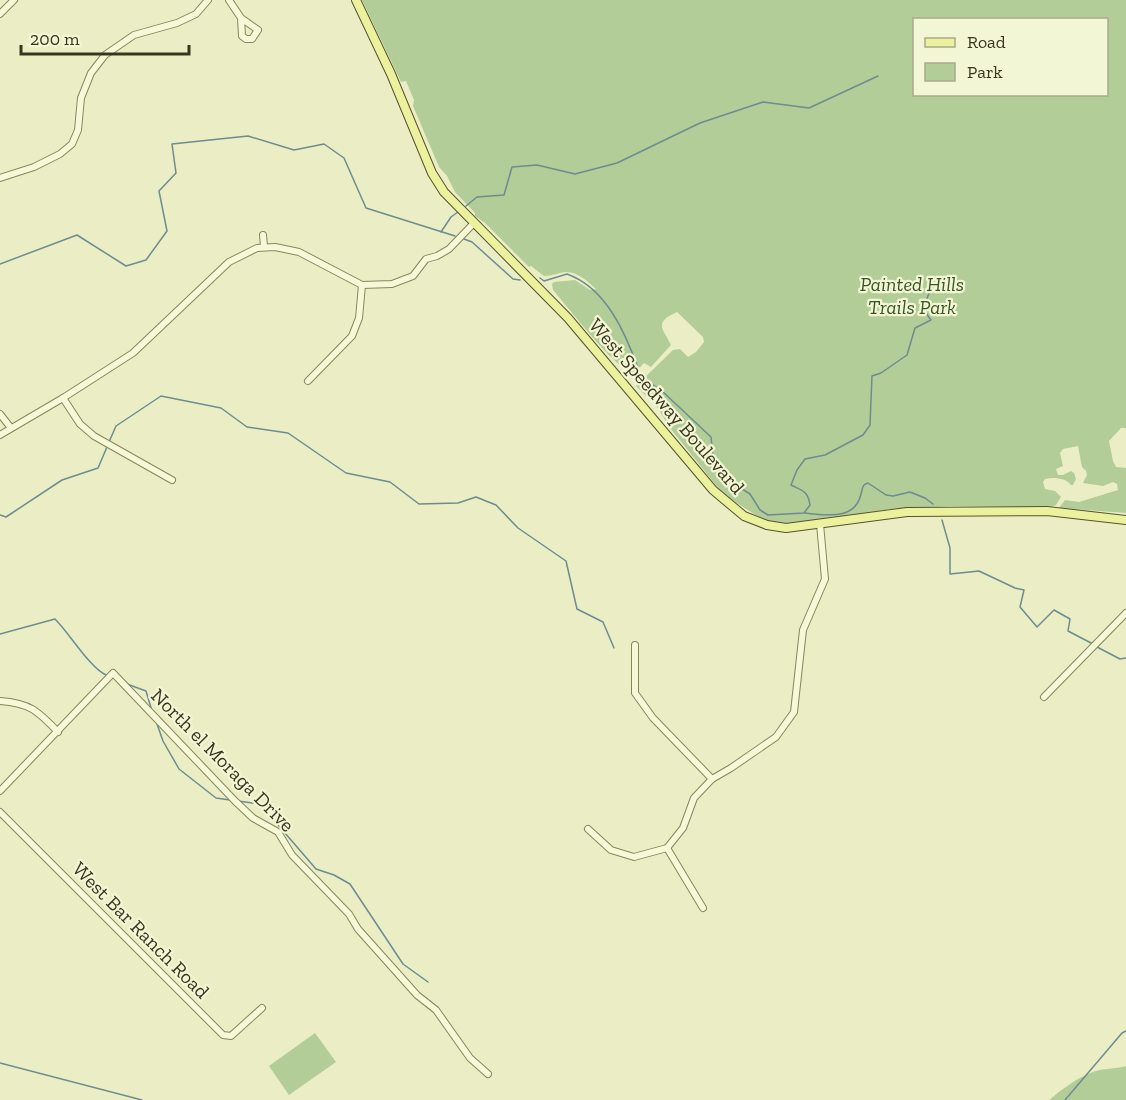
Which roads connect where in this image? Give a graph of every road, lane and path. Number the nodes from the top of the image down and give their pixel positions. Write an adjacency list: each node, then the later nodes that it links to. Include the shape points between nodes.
1 (14, 0): 5 (street)
2 (208, 0): 7 (street, via 196,14 134,35 105,55 91,73 81,98 78,130 72,144 34,167)
3 (229, 0): 6 (street)
4 (356, 0): 8 (main road, West Speedway Boulevard, via 432,173 444,192)
5 (0, 14)
6 (241, 18)
7 (0, 178)
8 (474, 223): 11 (street, via 449,249 426,259 413,276 392,284); 19 (main road, West Speedway Boulevard, via 568,318 733,509 767,525 786,528)
9 (263, 235): 10 (street)
10 (264, 246): 11 (street, via 298,252); 13 (street, via 229,262 141,348)
11 (362, 285): 12 (street, via 359,318 352,336)
12 (308, 381)
13 (63, 398): 15 (street); 17 (street, via 80,424 94,436)
14 (0, 414): 15 (street)
15 (11, 428): 16 (street)
16 (0, 435)
17 (172, 480)
18 (1126, 520): 19 (main road, West Speedway Boulevard, via 1047,511 907,512)
19 (820, 524): 25 (street, via 825,579 803,630 794,712 776,737)
20 (1126, 613): 22 (street)
21 (635, 645): 25 (street, via 635,693 653,718)
22 (1044, 697)
23 (0, 701): 24 (street, via 17,702 38,711)
24 (58, 732): 26 (street, North el Moraga Drive); 32 (street, North el Moraga Drive, via 113,673 253,818 278,832 292,855 349,914 417,995 436,1010 470,1058)
25 (712, 779): 29 (street, via 694,798 683,828)
26 (0, 791)
27 (0, 812): 31 (street, West Bar Ranch Road, via 223,1035 231,1036)
28 (588, 829): 29 (street, via 611,850 634,857)
29 (667, 848): 30 (street)
30 (703, 908)
31 (262, 1008)
32 (488, 1074)

